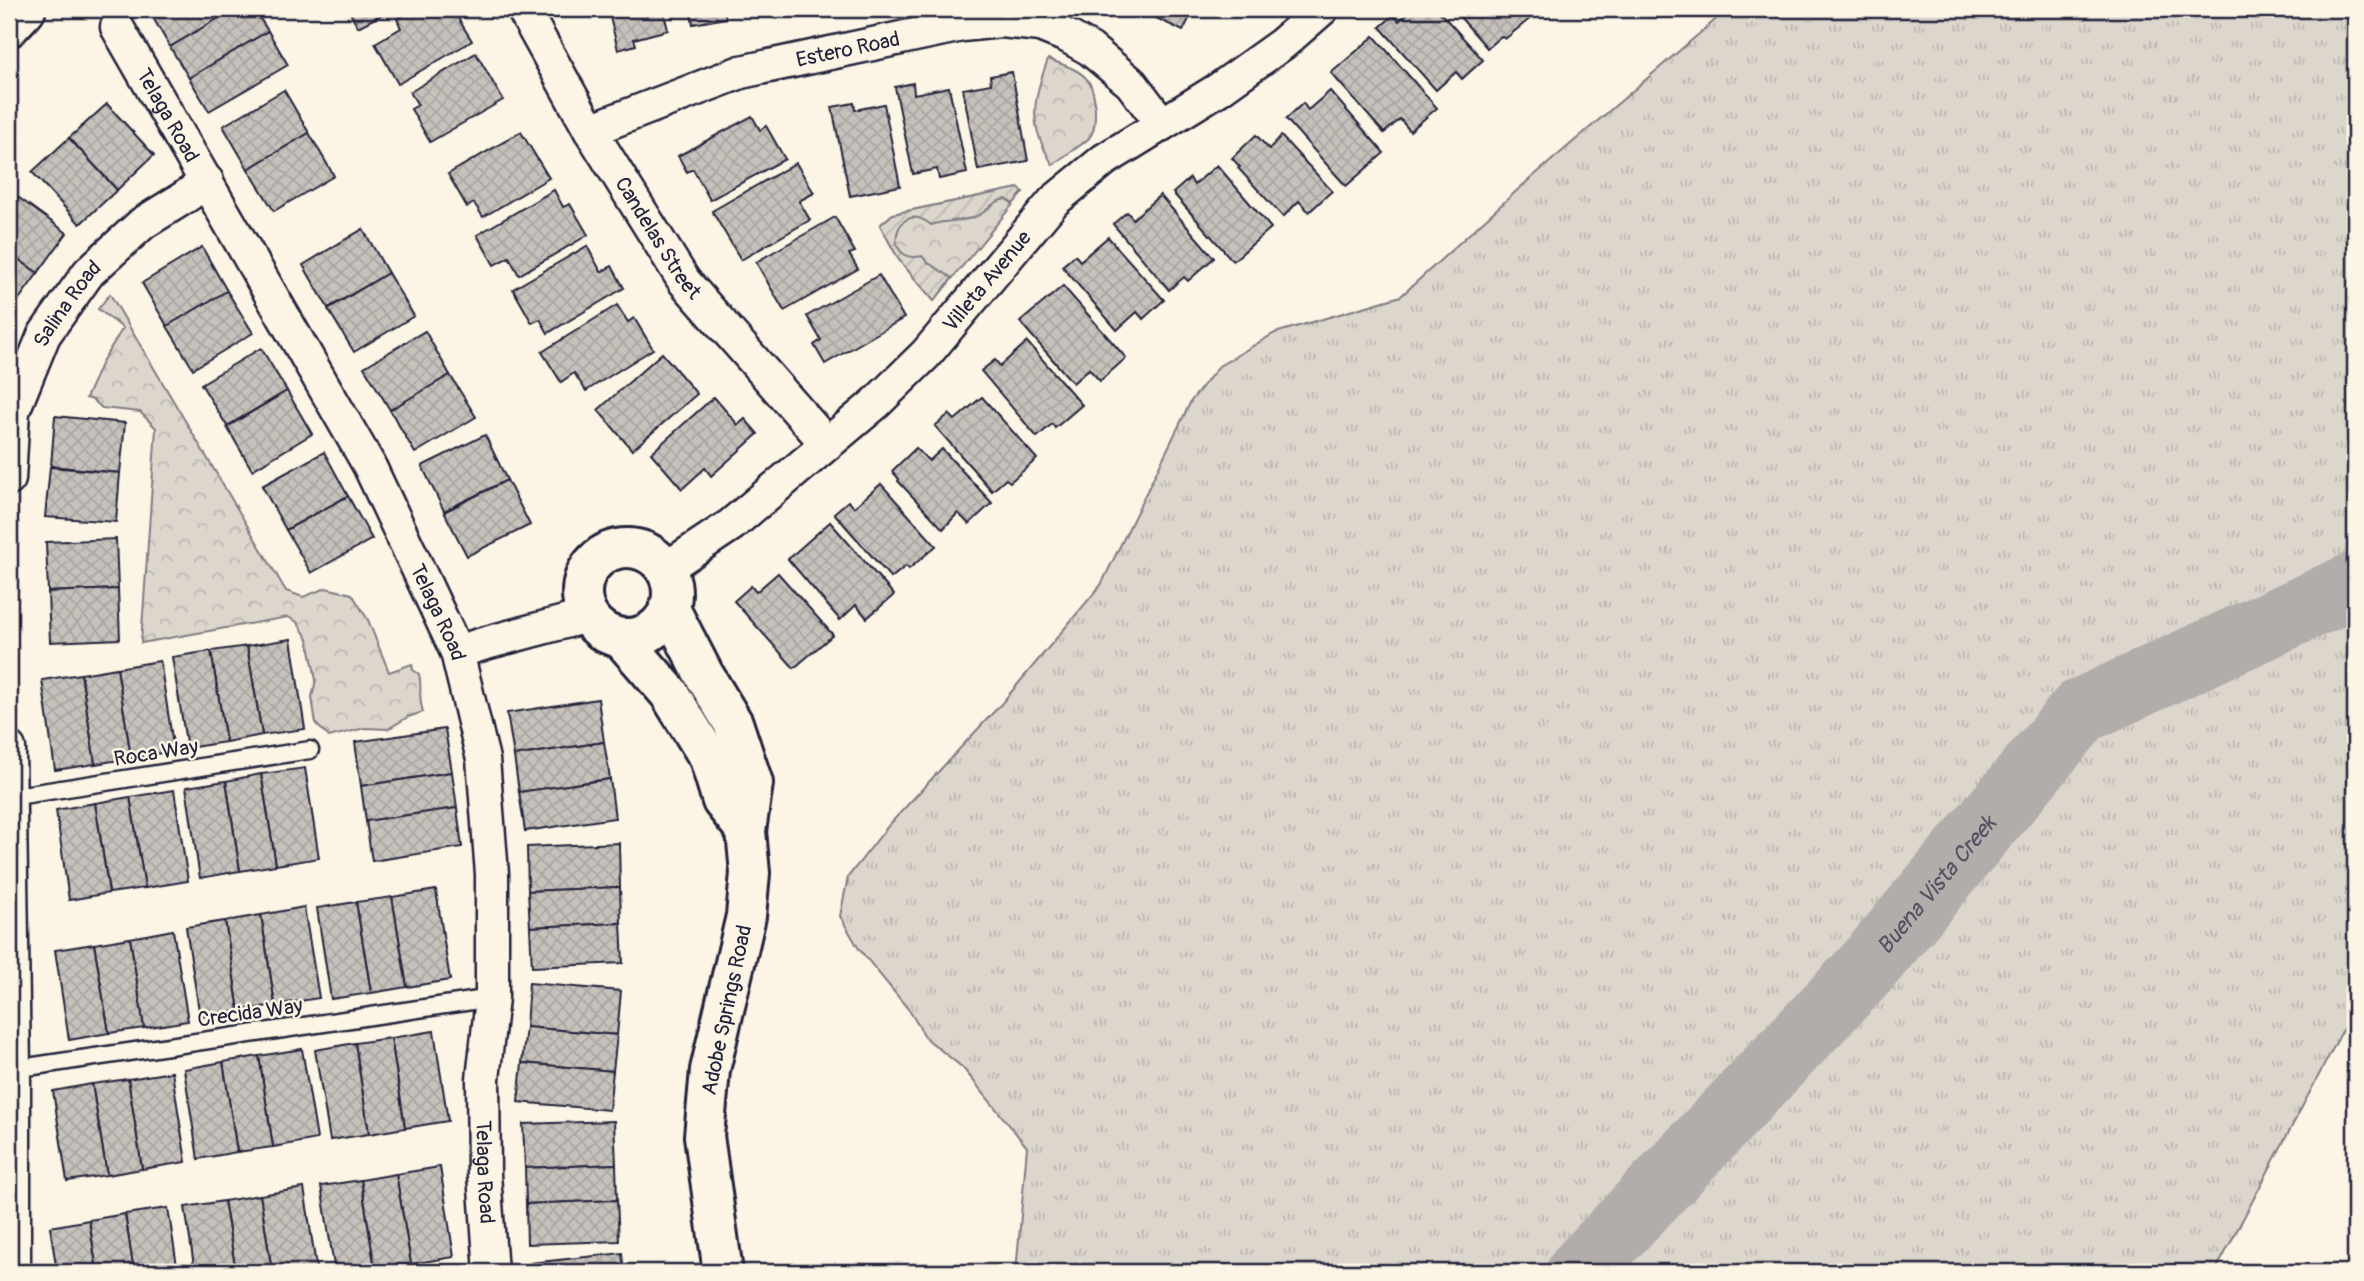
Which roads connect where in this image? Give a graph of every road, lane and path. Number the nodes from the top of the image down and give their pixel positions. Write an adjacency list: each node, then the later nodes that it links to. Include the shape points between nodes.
1 (26, 9): 4 (street)
2 (523, 9): 7 (street, Candelas Street)
3 (1322, 9): 6 (street, Villeta Avenue, via 1282,44)
4 (9, 27)
5 (117, 27): 8 (street, Telaga Road)
6 (1161, 124): 7 (street, Estero Road, via 1131,83 1090,49 1040,25 1001,21 962,25 740,72); 9 (street, Villeta Avenue, via 1104,160 1054,201 926,354)
7 (590, 130): 9 (street, Candelas Street, via 684,281)
8 (207, 181): 10 (street, Salina Road, via 143,223 89,272 44,335 13,411); 15 (street, Telaga Road, via 369,465)
9 (826, 443): 11 (street, Villeta Avenue, via 731,525)
10 (9, 478)
11 (665, 569): 12 (street, via 673,593); 13 (street, via 650,554 635,548 604,553 585,574 581,588)
12 (670, 609): 14 (street, via 650,632); 19 (street, Adobe Springs Road, via 733,723 753,783)
13 (587, 616): 14 (street, via 608,635); 15 (street)
14 (622, 639): 19 (street, via 670,693 709,758 722,801)
15 (457, 652): 20 (street, Telaga Road, via 482,759 492,874)
16 (9, 748): 18 (street)
17 (310, 751): 18 (lane, Roca Way)
18 (10, 797): 21 (street)
19 (746, 831): 24 (street, Adobe Springs Road, via 750,873 746,916 710,1070 704,1136)
20 (492, 998): 21 (lane, Crecida Way); 23 (street, Telaga Road, via 483,1079)
21 (14, 1069): 22 (street)
22 (14, 1272)
23 (491, 1272)
24 (723, 1272)

